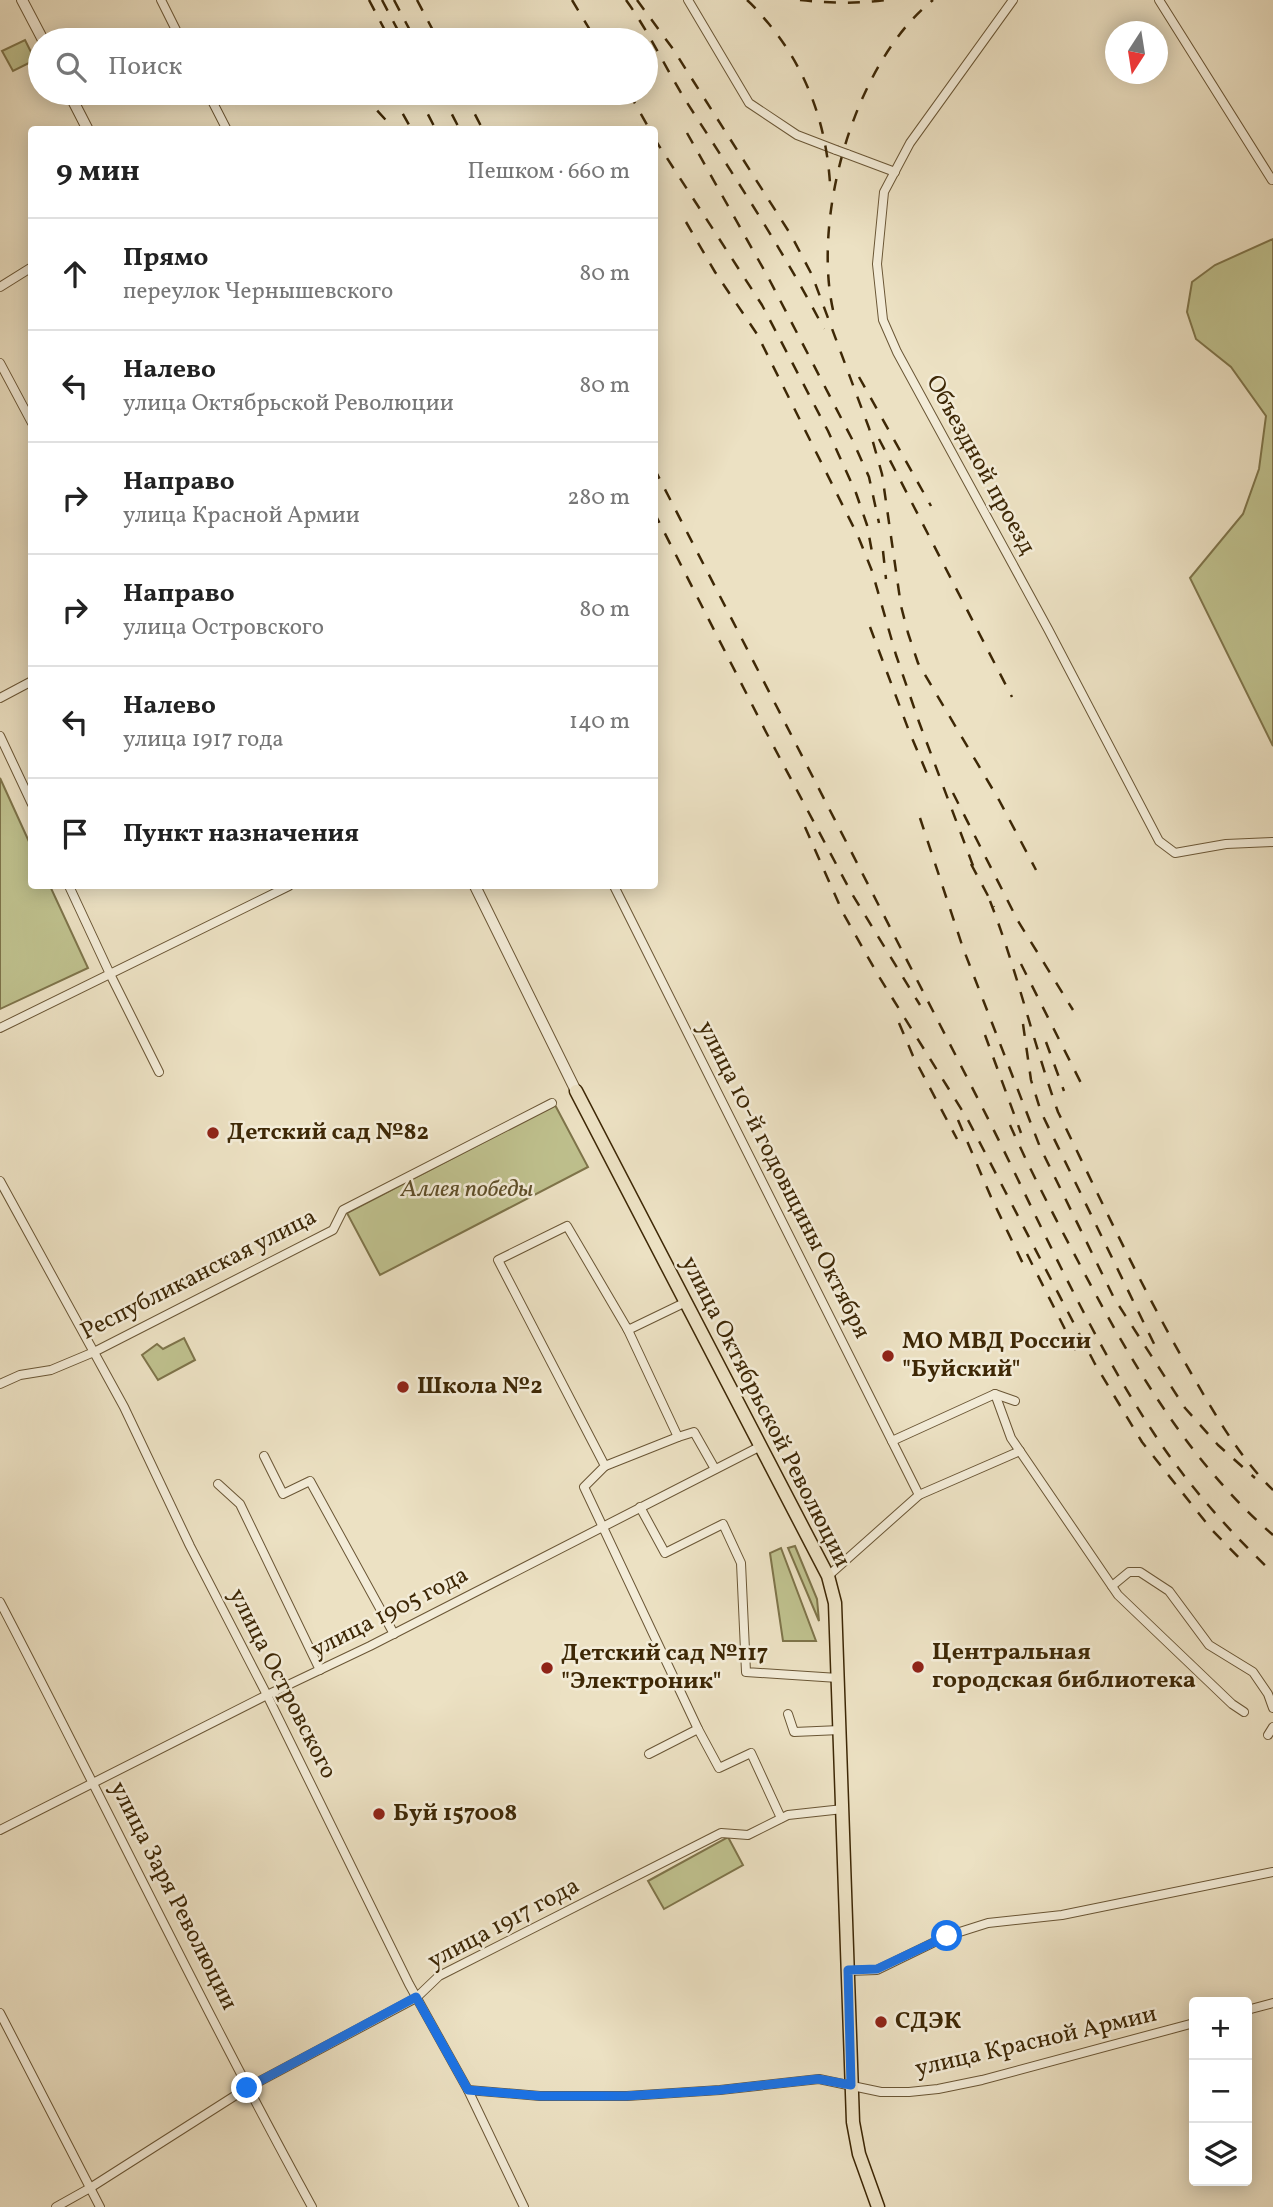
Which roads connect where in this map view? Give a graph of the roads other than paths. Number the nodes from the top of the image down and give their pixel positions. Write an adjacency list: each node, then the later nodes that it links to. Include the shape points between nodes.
1 (22, 0): 6 (street)
2 (161, 0): 7 (street)
3 (688, 0): 12 (street, bridge, via 749,103 797,135)
4 (1013, 0): 12 (street, Объездной проезд, via 910,143)
5 (1159, 0): 13 (street)
6 (37, 28)
7 (175, 28)
8 (75, 105): 10 (street)
9 (214, 105): 11 (street)
10 (86, 126)
11 (225, 126)
12 (895, 172): 22 (street, Объездной проезд, via 884,192 877,264 883,320 1159,841 1175,853)
13 (1272, 180)
14 (28, 270): 15 (street)
15 (0, 287)
16 (0, 363): 17 (street)
17 (28, 416)
18 (28, 683): 19 (street)
19 (0, 698)
20 (0, 736): 21 (street)
21 (28, 796)
22 (1273, 842)
23 (70, 889): 27 (street)
24 (283, 889): 27 (street)
25 (476, 889): 30 (street, улица Октябрьской Революции)
26 (616, 889): 40 (street, улица 10-й годовщины Октября)
27 (110, 974): 28 (street); 29 (street)
28 (0, 1028)
29 (159, 1072)
30 (576, 1091): 33 (main road, улица Октябрьской Революции)
31 (552, 1103): 35 (street, Республиканская улица, via 342,1210 333,1230)
32 (0, 1181): 35 (street, улица Островского)
33 (685, 1301): 34 (street); 41 (main road, улица Октябрьской Революции)
34 (627, 1328): 39 (street); 44 (street, via 567,1226 498,1260)
35 (94, 1352): 36 (street, Республиканская улица); 56 (street, улица Островского)
36 (0, 1384)
37 (995, 1394): 38 (street); 40 (street); 42 (street)
38 (1015, 1401)
39 (678, 1437): 44 (street); 45 (street, via 694,1433)
40 (892, 1441): 47 (street, улица 10-й годовщины Октября)
41 (759, 1447): 45 (street, улица 1905 года); 50 (main road, улица Октябрьской Революции)
42 (1020, 1451): 47 (street); 51 (street)
43 (264, 1456): 53 (street, via 283,1494 310,1481)
44 (605, 1466): 49 (street, via 584,1487)
45 (715, 1469): 48 (street, улица 1905 года)
46 (218, 1484): 54 (street, via 240,1504)
47 (919, 1495): 50 (street)
48 (640, 1507): 49 (street, улица 1905 года); 55 (street, via 665,1553 723,1524 741,1563 746,1672)
49 (602, 1527): 53 (street, улица 1905 года); 60 (street)
50 (828, 1576): 55 (main road, улица Октябрьской Революции, via 835,1603)
51 (1112, 1586): 57 (street, via 1129,1572 1140,1572 1169,1591 1209,1645 1253,1672); 58 (street)
52 (0, 1602): 63 (street, улица Заря Революции)
53 (394, 1633): 54 (street, улица 1905 года)
54 (320, 1670): 56 (street, улица 1905 года)
55 (838, 1678): 61 (main road, улица Октябрьской Революции)
56 (267, 1695): 63 (street, улица 1905 года); 69 (street, улица Островского)
57 (1273, 1708)
58 (1244, 1712)
59 (788, 1714): 61 (street, via 794,1732)
60 (698, 1729): 62 (street); 65 (street, via 719,1768 751,1753)
61 (840, 1731): 64 (main road, улица Октябрьской Революции)
62 (649, 1754)
63 (94, 1782): 66 (street, улица 1905 года); 75 (street, улица Заря Революции)
64 (843, 1809): 65 (street, улица 1917 года); 68 (main road, улица Октябрьской Революции)
65 (781, 1818): 69 (street, улица 1917 года, via 748,1835 721,1833 439,1976)
66 (0, 1830)
67 (1273, 1872): 68 (street, via 1062,1915 988,1923 947,1936 877,1969)
68 (848, 1970): 74 (main road, улица Октябрьской Революции)
69 (416, 1997): 75 (street, улица 1917 года); 76 (street, улица Островского)
70 (1273, 2003): 71 (street)
71 (1252, 2009)
72 (0, 2013): 77 (street)
73 (1189, 2024): 74 (street, улица Красной Армии, via 938,2089 881,2092)
74 (851, 2085): 76 (street, улица Красной Армии, via 818,2079 614,2096); 82 (main road, улица Октябрьской Революции, via 859,2154)
75 (247, 2088): 77 (street, улица 1917 года); 80 (street, улица Заря Революции)
76 (468, 2090): 81 (street, улица Островского)
77 (90, 2188): 78 (street, улица 1917 года); 79 (street)
78 (55, 2207)
79 (100, 2207)
80 (313, 2207)
81 (524, 2207)
82 (878, 2207)

